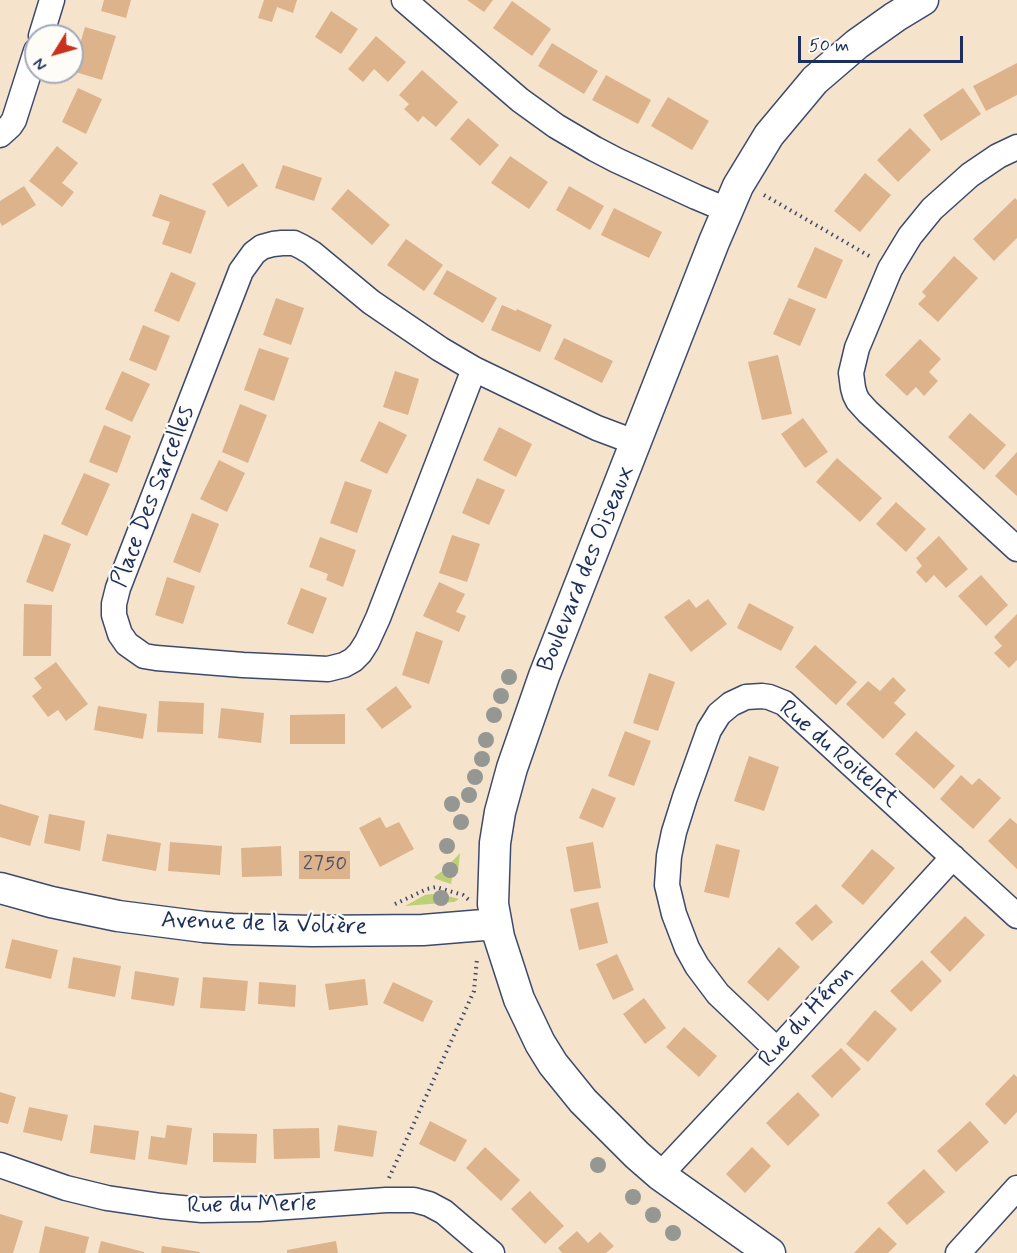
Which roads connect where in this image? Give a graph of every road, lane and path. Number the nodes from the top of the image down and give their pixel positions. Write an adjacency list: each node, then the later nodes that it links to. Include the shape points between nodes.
1 (52, 0): 4 (street)
2 (404, 0): 9 (street, via 556,126 595,150)
3 (923, 0): 9 (street, Boulevard des Oiseaux, via 866,37 815,80 769,135)
4 (44, 24)
5 (25, 84): 6 (street, via 14,120)
6 (0, 135)
7 (1017, 147): 13 (street, via 970,175 932,209 910,236 890,269 857,348 851,373 858,401 868,412)
8 (764, 195): 10 (path)
9 (727, 210): 12 (street, Boulevard des Oiseaux)
10 (877, 261)
11 (474, 369): 11 (street, Place Des Sarcelles, via 371,302 302,247 294,243 273,244 254,253 241,271 118,588 114,615 127,644 144,656 231,664 328,669 352,660 367,642 378,618); 12 (street, Place Des Sarcelles, via 575,418)
12 (637, 442): 19 (street, Boulevard des Oiseaux, via 544,676 512,768 495,843)
13 (1017, 549)
14 (953, 857): 18 (street, Rue du Roitelet); 21 (street, Rue du Héron); 21 (street, Rue du Roitelet, via 784,703 769,697 746,697 719,714 705,740 674,832 669,856 669,899 687,948 705,978)
15 (0, 888): 19 (street, Avenue de la Volière, via 97,912 213,928 338,931)
16 (463, 895): 17 (path, Avenue de la Volière, via 436,887)
17 (393, 905)
18 (1017, 916)
19 (496, 924): 23 (street, Boulevard des Oiseaux, via 519,999 546,1053 589,1108)
20 (477, 960): 24 (path, via 474,991)
21 (777, 1050): 23 (street, Rue du Héron)
22 (0, 1165): 26 (street, Rue du Merle, via 107,1198 202,1210 414,1200 444,1212)
23 (660, 1175): 27 (street, Boulevard des Oiseaux); 28 (street, Boulevard des Oiseaux)
24 (386, 1185)
25 (1017, 1188): 29 (street)
26 (492, 1253)
27 (733, 1253)
28 (770, 1253)
29 (958, 1253)

